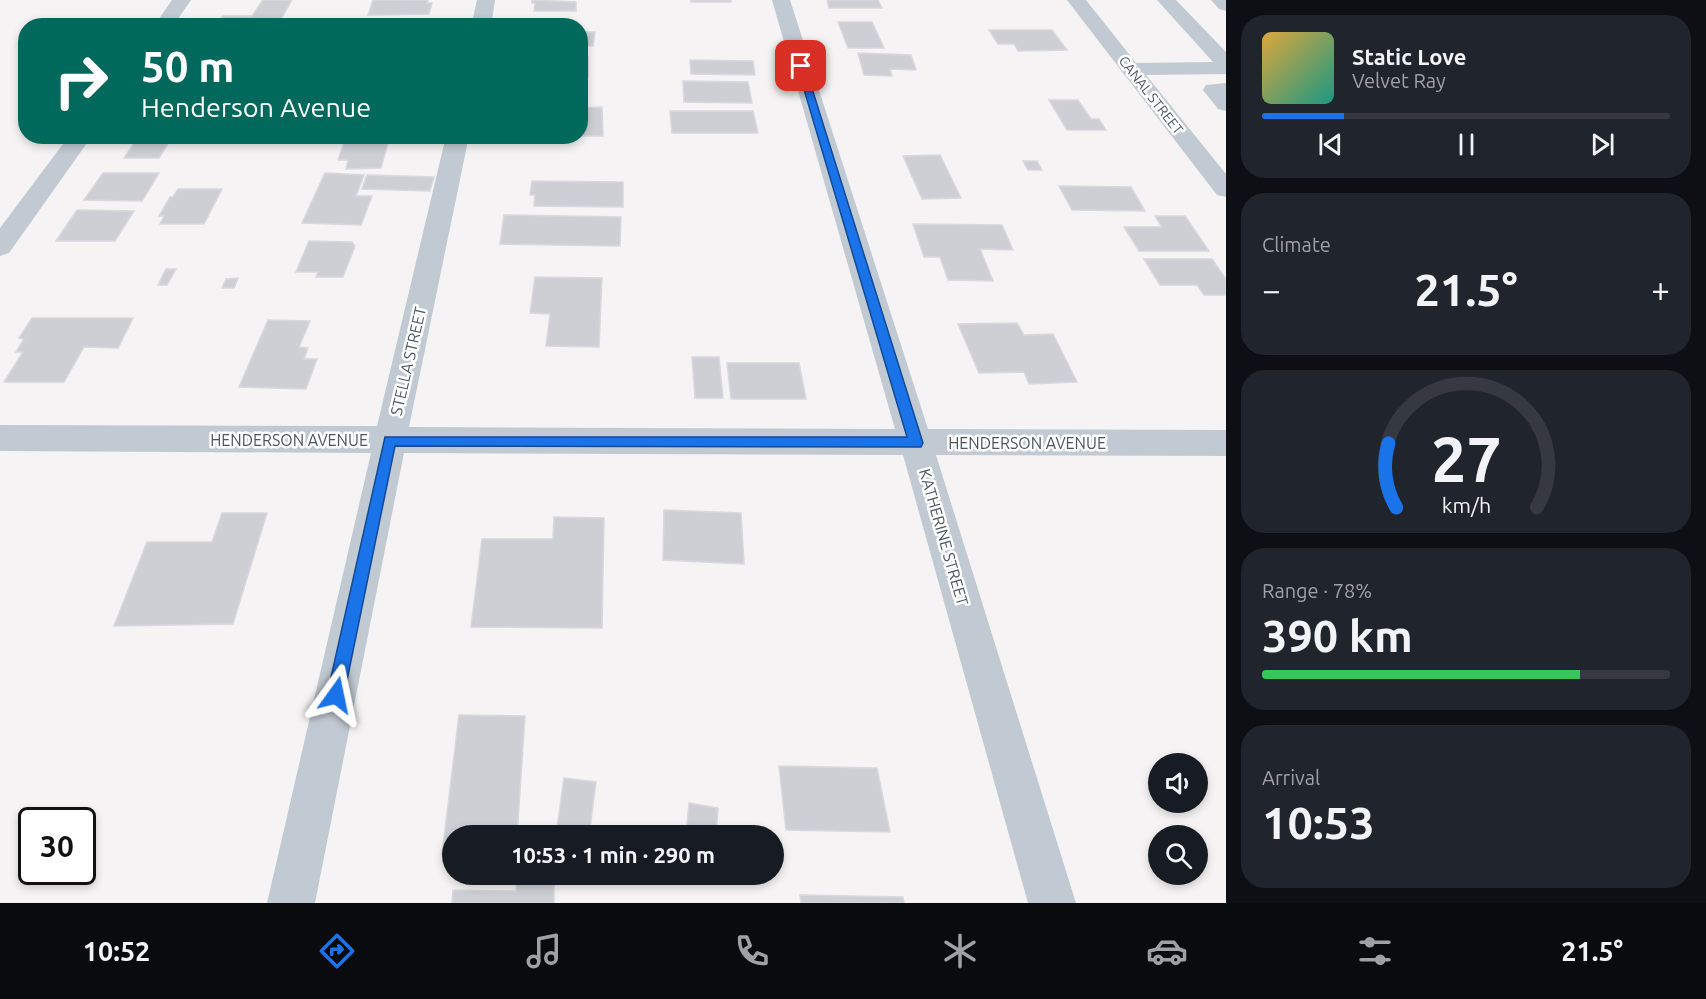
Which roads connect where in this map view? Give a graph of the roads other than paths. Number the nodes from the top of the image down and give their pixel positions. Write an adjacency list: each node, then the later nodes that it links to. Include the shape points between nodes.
1 (182, 0): 8 (street)
2 (486, 0): 9 (street)
3 (781, 0): 19 (street, KATHERINE STREET)
4 (1076, 0): 10 (street, CANAL STREET)
5 (1166, 0): 11 (street)
6 (1220, 0): 7 (street)
7 (1226, 5)
8 (169, 18)
9 (482, 18)
10 (1131, 69): 11 (street); 15 (street, CANAL STREET)
11 (1225, 73): 12 (street, via 1214,90)
12 (1226, 104)
13 (75, 144): 16 (street)
14 (457, 144): 18 (street, STELLA STREET)
15 (1226, 190)
16 (0, 248)
17 (0, 438): 18 (street, HENDERSON AVENUE)
18 (390, 440): 19 (street, HENDERSON AVENUE); 21 (street, STELLA STREET)
19 (916, 443): 20 (street, HENDERSON AVENUE); 22 (street, KATHERINE STREET)
20 (1226, 443)
21 (291, 903)
22 (1052, 903)

